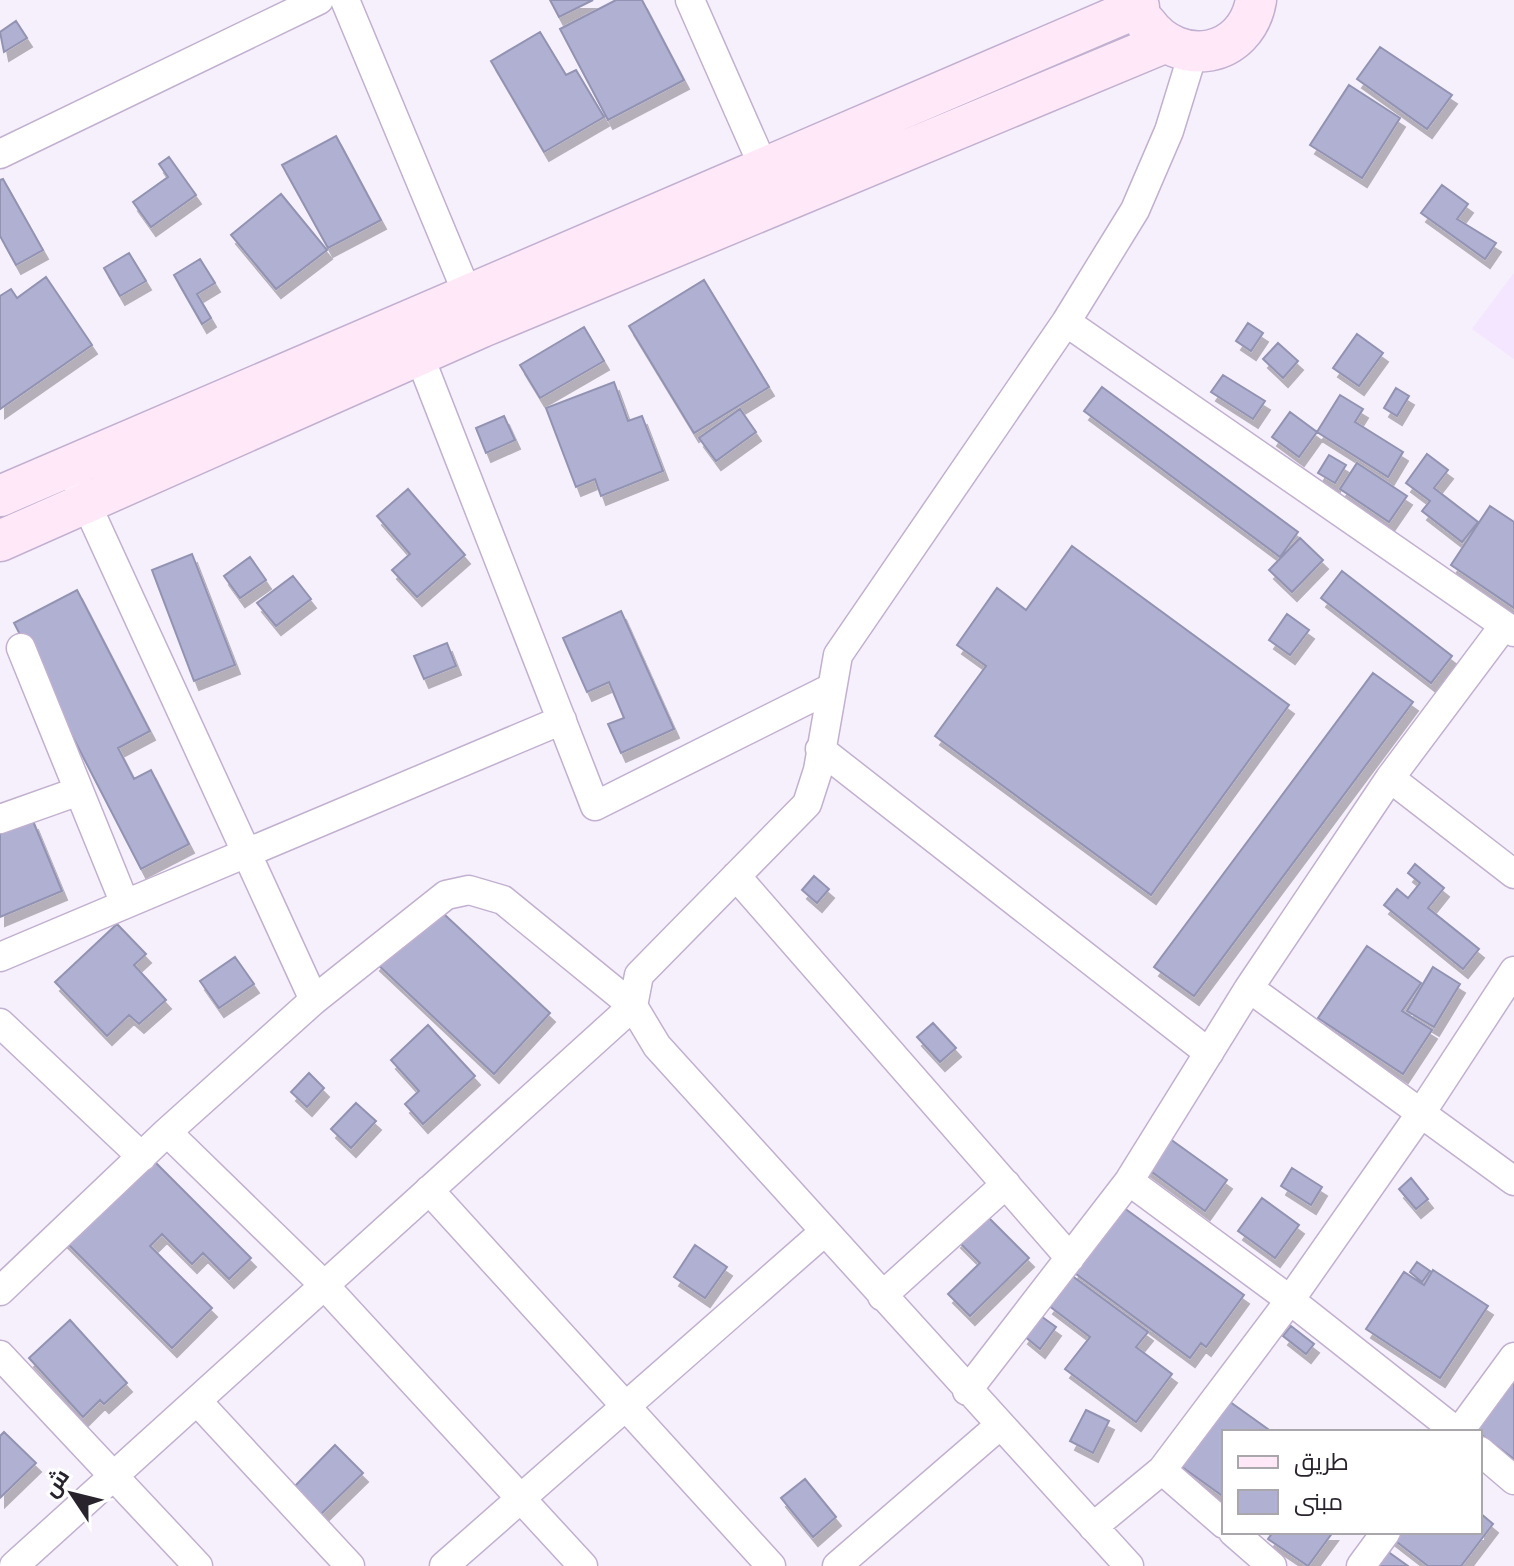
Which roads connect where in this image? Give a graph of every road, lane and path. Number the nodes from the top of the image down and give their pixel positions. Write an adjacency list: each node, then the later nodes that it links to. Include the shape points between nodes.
1 (319, 0): 8 (street)
2 (345, 0): 10 (street)
3 (690, 0): 9 (street)
4 (1288, 0): 6 (main road)
5 (1139, 3): 7 (main road, via 1145,21); 9 (main road)
6 (1254, 9): 7 (main road, via 1234,41 1221,48)
7 (1178, 48): 9 (main road); 11 (street, via 1154,171)
8 (0, 154)
9 (772, 187): 10 (main road)
10 (475, 311): 12 (main road); 13 (main road)
11 (1066, 322): 17 (street); 19 (street, via 865,611 838,655)
12 (419, 355): 15 (main road); 20 (street)
13 (69, 466): 14 (main road); 15 (street)
14 (0, 496)
15 (87, 505): 16 (main road); 25 (street)
16 (0, 541)
17 (1508, 629): 22 (street)
18 (21, 648): 23 (street)
19 (831, 688): 20 (street, via 595,806); 21 (street)
20 (562, 720): 25 (street)
21 (820, 749): 27 (street, via 807,804); 35 (street)
22 (1390, 778): 26 (street); 31 (street)
23 (79, 791): 24 (street); 28 (street)
24 (0, 819)
25 (246, 851): 28 (street); 32 (street)
26 (1514, 874)
27 (736, 876): 33 (street, via 639,975); 41 (street)
28 (125, 904): 29 (street)
29 (0, 957)
30 (1514, 971): 36 (street)
31 (1249, 988): 35 (street); 36 (street)
32 (314, 1000): 33 (street, via 429,906 469,890 503,900); 37 (street)
33 (633, 1006): 42 (street); 43 (street, via 657,1046)
34 (0, 1023): 38 (street)
35 (1209, 1053): 39 (street)
36 (1421, 1113): 40 (street); 48 (street)
37 (167, 1132): 38 (street); 45 (street)
38 (142, 1157): 46 (street)
39 (1129, 1181): 44 (street); 48 (street)
40 (1514, 1181)
41 (1006, 1184): 44 (street); 47 (street)
42 (429, 1190): 45 (street); 53 (street)
43 (824, 1232): 47 (street); 53 (street)
44 (1070, 1258): 51 (street)
45 (324, 1285): 52 (street); 61 (street)
46 (0, 1291)
47 (882, 1296): 51 (street)
48 (1290, 1300): 55 (street); 58 (street)
49 (0, 1355): 59 (street)
50 (1514, 1357): 56 (street)
51 (967, 1391): 54 (street)
52 (197, 1401): 59 (street); 68 (street)
53 (626, 1407): 61 (street); 71 (street)
54 (999, 1426): 63 (street); 72 (street)
55 (1455, 1430)
56 (1459, 1430)
57 (1482, 1453): 60 (street)
58 (1162, 1470): 62 (street); 63 (street)
59 (113, 1477): 66 (street); 67 (street)
60 (1514, 1480)
61 (522, 1497): 69 (street); 70 (street)
62 (1222, 1522)
63 (1093, 1527): 73 (street)
64 (1235, 1534): 74 (street)
65 (1385, 1534): 75 (street)
66 (190, 1563)
67 (14, 1566)
68 (350, 1566)
69 (444, 1566)
70 (583, 1566)
71 (771, 1566)
72 (837, 1566)
73 (1129, 1566)
74 (1272, 1566)
75 (1361, 1566)

